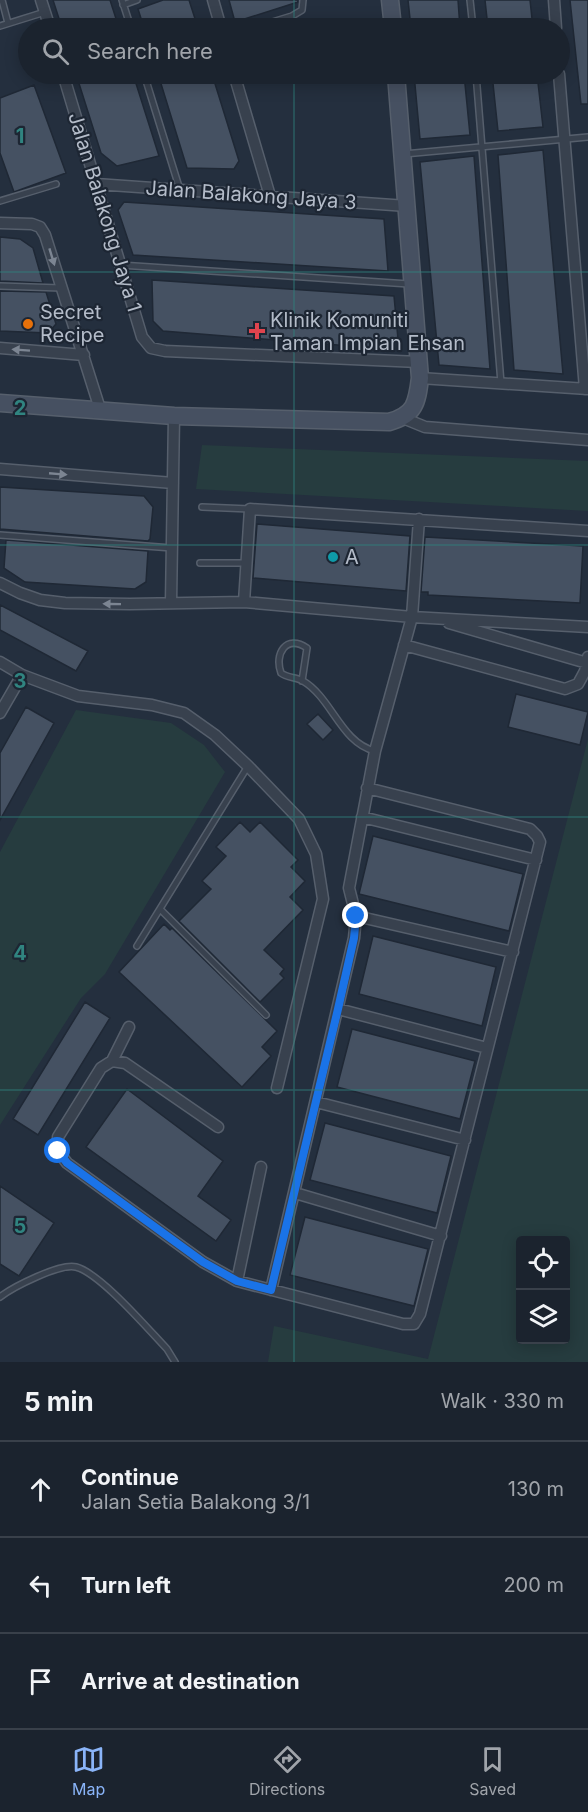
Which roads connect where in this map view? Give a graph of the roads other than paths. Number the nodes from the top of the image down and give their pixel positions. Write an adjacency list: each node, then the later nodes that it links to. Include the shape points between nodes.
1 (2, 0): 20 (lane)
2 (41, 0): 10 (street)
3 (137, 0): 9 (lane)
4 (213, 0): 14 (street)
5 (303, 0): 15 (lane, via 302,10)
6 (390, 0): 16 (street)
7 (470, 0): 17 (lane)
8 (554, 0): 18 (street)
9 (123, 2): 13 (lane)
10 (45, 12): 11 (lane); 12 (street)
11 (25, 18)
12 (47, 18)
13 (128, 18)
14 (218, 18)
15 (286, 18)
16 (392, 18)
17 (472, 18)
18 (555, 18)
19 (18, 20): 20 (lane)
20 (8, 23): 21 (lane)
21 (0, 26)
22 (66, 84): 33 (street, Jalan Balakong Jaya 1)
23 (147, 84): 34 (lane)
24 (237, 84): 35 (street)
25 (397, 84): 31 (street)
26 (477, 84): 30 (lane)
27 (561, 84): 29 (street)
28 (588, 137): 29 (lane)
29 (565, 139): 30 (lane); 47 (street)
30 (482, 147): 31 (lane); 46 (lane)
31 (403, 154): 37 (street)
32 (56, 184): 36 (lane)
33 (96, 184): 34 (street, Jalan Balakong Jaya 3); 39 (street, Jalan Balakong Jaya 1)
34 (180, 190): 35 (street, Jalan Balakong Jaya 3)
35 (270, 196): 37 (street, Jalan Balakong Jaya 3)
36 (0, 200)
37 (407, 206): 40 (street)
38 (0, 223): 42 (street, one-way to 42, via 40,227)
39 (120, 265): 40 (lane); 45 (street, Jalan Balakong Jaya 1, via 142,337 151,348)
40 (414, 284): 45 (street)
41 (0, 286): 42 (lane)
42 (61, 288): 44 (street)
43 (0, 348): 44 (street, one-way to 43)
44 (84, 355): 49 (street)
45 (420, 370): 46 (street); 51 (street, via 415,406)
46 (501, 383): 47 (street)
47 (586, 389)
48 (0, 403): 49 (street)
49 (100, 409): 50 (street)
50 (174, 416): 51 (street, via 389,422); 54 (street)
51 (403, 418): 52 (street, via 425,427)
52 (588, 440)
53 (0, 469): 54 (street, one-way to 54)
54 (173, 483): 60 (street)
55 (202, 507): 56 (lane)
56 (250, 509): 57 (street); 62 (street)
57 (419, 519): 58 (street); 66 (street)
58 (588, 531)
59 (0, 535): 60 (lane)
60 (172, 548): 65 (street)
61 (200, 563): 62 (lane)
62 (246, 563): 64 (street)
63 (0, 583): 65 (street, one-way to 63, via 65,603 40,600)
64 (244, 602): 65 (street); 66 (street)
65 (171, 603)
66 (412, 617): 67 (street); 69 (street)
67 (430, 618): 68 (street); 70 (street)
68 (588, 627)
69 (404, 645): 70 (street, via 565,689 578,684); 75 (street)
70 (587, 660)
71 (0, 662): 72 (street)
72 (22, 675): 74 (street); 76 (street, via 78,696 184,713)
73 (302, 681): 73 (lane, via 281,673 285,645 301,644 307,648); 75 (lane, via 354,740)
74 (0, 713)
75 (375, 751): 77 (street)
76 (248, 766): 80 (lane); 89 (street, via 298,819 316,854 323,899)
77 (367, 788): 78 (street); 79 (street, via 530,830 540,842)
78 (362, 817): 79 (street); 81 (street, via 350,888)
79 (536, 860): 83 (street)
80 (161, 910): 82 (lane); 85 (lane)
81 (356, 916): 83 (street); 84 (street)
82 (137, 946)
83 (513, 952): 87 (street)
84 (338, 1009): 87 (street); 90 (street)
85 (266, 1015)
86 (129, 1027): 88 (street)
87 (487, 1048): 92 (street)
88 (112, 1060): 91 (street, via 125,1063); 96 (street, via 101,1068 58,1137 58,1151 67,1163 154,1227)
89 (276, 1088)
90 (316, 1102): 92 (street); 94 (street)
91 (218, 1127)
92 (465, 1140): 95 (street)
93 (261, 1167): 96 (street)
94 (295, 1193): 95 (street); 97 (street)
95 (441, 1236): 97 (street, via 414,1324)
96 (237, 1281): 97 (street)
97 (271, 1290)
98 (0, 1297): 99 (lane, via 51,1271 75,1266 98,1279)
99 (175, 1362)

